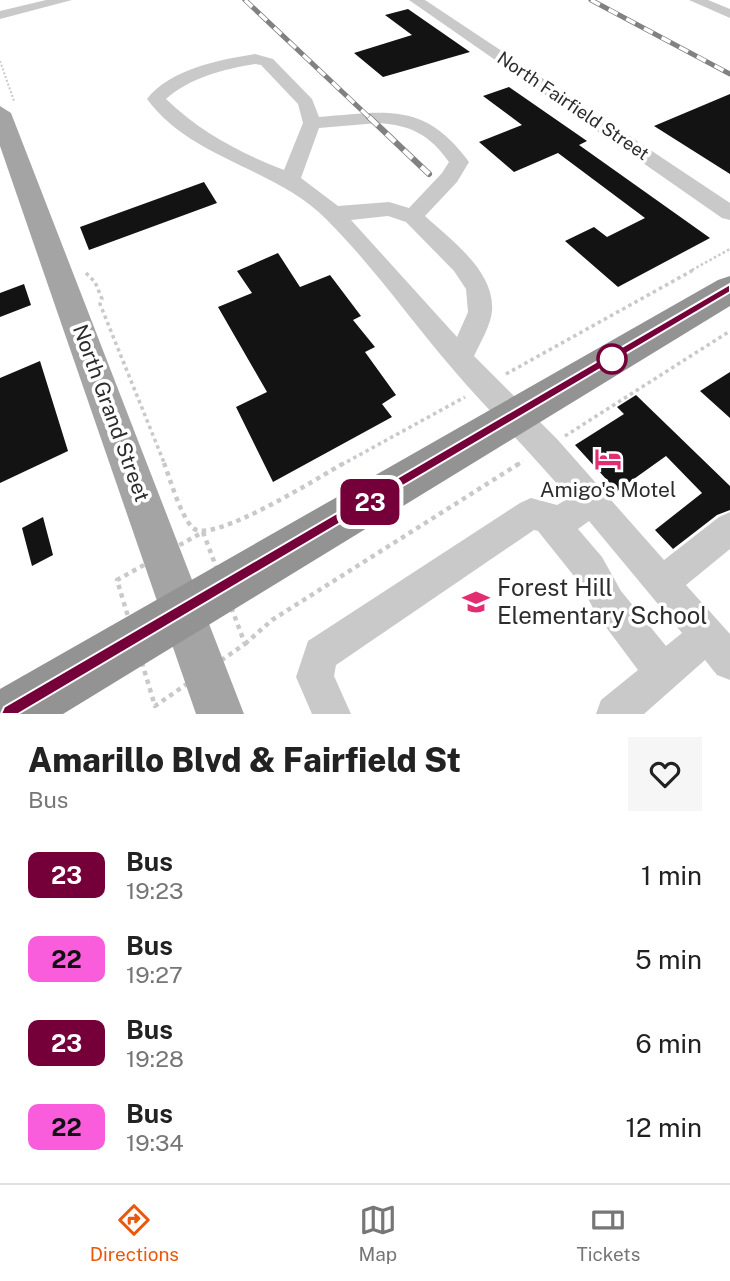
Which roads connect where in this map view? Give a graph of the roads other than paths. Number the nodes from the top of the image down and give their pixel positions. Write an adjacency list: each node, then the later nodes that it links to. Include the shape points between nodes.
1 (65, 0): 5 (street)
2 (415, 0): 9 (street, North Fairfield Street)
3 (696, 0): 4 (street)
4 (730, 14)
5 (0, 15)
6 (7, 108): 19 (main road, North Grand Street)
7 (312, 124): 8 (street); 8 (street, via 306,103 267,62 256,59 174,83 156,99 185,128 243,161); 11 (street, via 380,118 411,122 438,136 459,162 453,178 419,205)
8 (290, 180): 10 (street)
9 (730, 213)
10 (334, 214): 11 (street, via 389,209); 13 (street)
11 (414, 217): 13 (street, via 478,287 480,312)
12 (730, 289): 14 (highway)
13 (460, 359): 14 (street)
14 (516, 416): 15 (street); 19 (highway)
15 (591, 500): 16 (street); 18 (street)
16 (555, 526): 21 (street); 24 (street, via 548,517 531,514 321,654 315,677)
17 (730, 528): 18 (street)
18 (663, 582): 20 (street)
19 (184, 611): 22 (highway); 23 (main road, North Grand Street)
20 (718, 648): 21 (street)
21 (663, 672): 25 (street)
22 (11, 714)
23 (220, 714)
24 (332, 714)
25 (615, 714)

